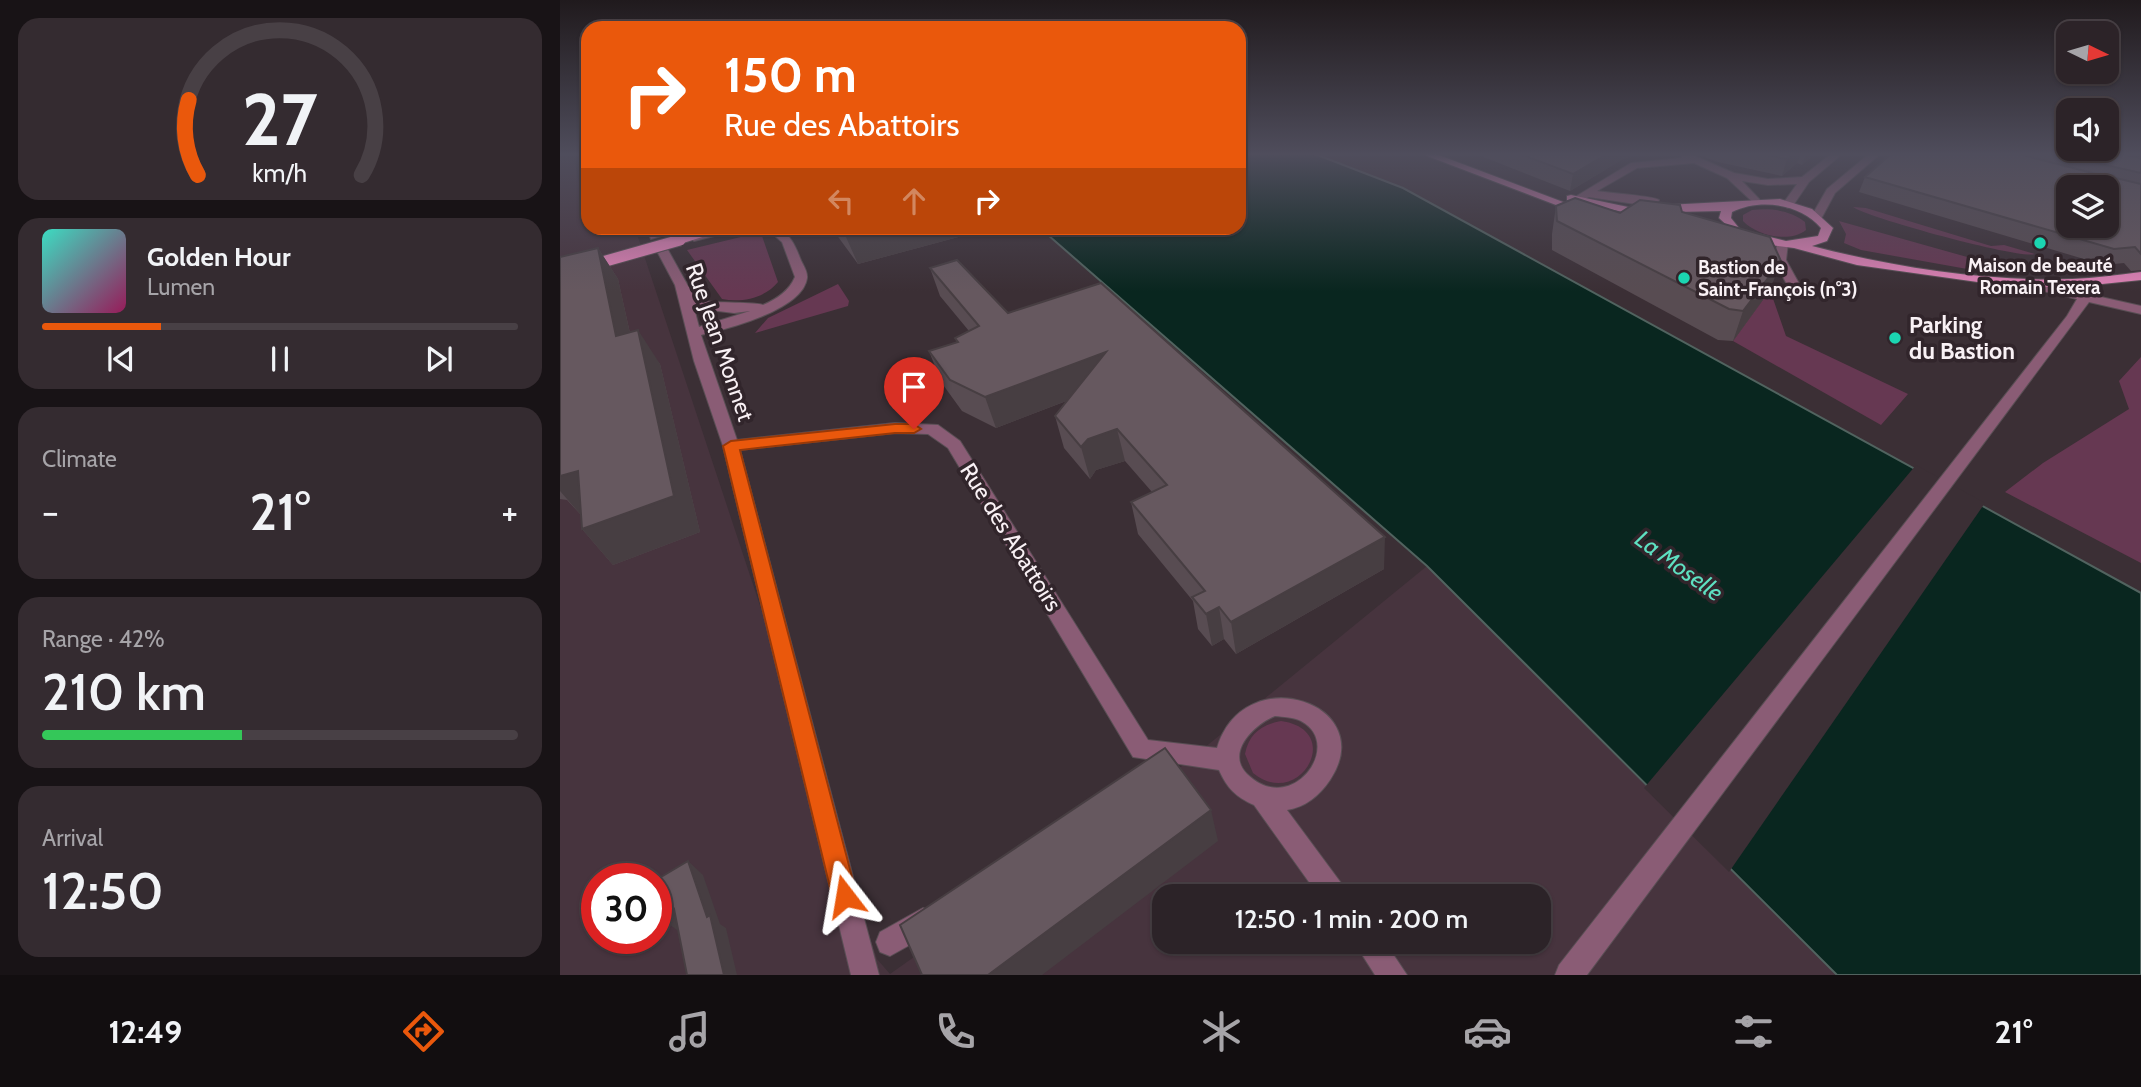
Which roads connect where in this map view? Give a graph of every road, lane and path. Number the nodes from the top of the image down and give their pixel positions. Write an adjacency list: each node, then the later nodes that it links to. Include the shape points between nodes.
1 (1562, 200): 10 (main road)
2 (1564, 200): 10 (main road)
3 (1580, 200): 10 (street)
4 (1626, 200): 5 (street)
5 (1654, 200)
6 (1754, 200): 9 (street)
7 (1792, 200): 11 (street)
8 (1826, 200): 13 (street)
9 (1756, 202): 11 (main road); 12 (main road)
10 (1575, 204): 12 (main road, via 1628,210); 14 (street); 15 (main road)
11 (1788, 205): 13 (main road)
12 (1731, 207): 17 (main road, via 1725,218)
13 (1817, 217): 23 (main road, via 1827,228)
14 (1560, 219)
15 (1656, 222)
16 (1720, 227): 17 (main road)
17 (1734, 228): 24 (main road, via 1757,239)
18 (685, 235): 22 (main road)
19 (689, 235): 22 (main road)
20 (693, 235): 22 (street)
21 (792, 235): 36 (street, via 801,276 793,291)
22 (679, 237): 26 (main road); 28 (main road, bridge)
23 (1823, 238): 24 (main road); 27 (main road)
24 (1788, 244): 27 (main road); 33 (street, via 1780,260)
25 (664, 253): 32 (street, Rue Jean Monnet)
26 (560, 267)
27 (1909, 268): 31 (main road)
28 (560, 274)
29 (2134, 276): 30 (main road); 35 (street, via 2111,283 2111,289)
30 (2073, 283): 31 (main road); 34 (street); 35 (street)
31 (2031, 284): 34 (street)
32 (681, 285): 36 (street, via 698,304 734,309); 39 (street, Rue Jean Monnet)
33 (1796, 289)
34 (2086, 295): 38 (street); 51 (street, via 1986,434)
35 (2121, 296): 37 (street)
36 (778, 301): 39 (street, via 727,325)
37 (2141, 302)
38 (2141, 310)
39 (694, 333): 40 (street, Rue Jean Monnet)
40 (731, 446): 41 (street, Rue des Abattoirs, via 895,428 932,429 954,444); 49 (street, Rue Jean Monnet)
41 (1141, 750): 42 (street); 43 (street)
42 (1228, 760): 44 (street, via 1239,783); 44 (street, via 1235,731 1259,711 1290,706 1317,718 1331,743 1325,773 1298,795)
43 (1145, 777)
44 (1263, 797): 45 (street)
45 (1326, 884)
46 (948, 906): 47 (street)
47 (890, 942)
48 (1377, 954): 50 (street)
49 (865, 975)
50 (1393, 975)
51 (1569, 975)

